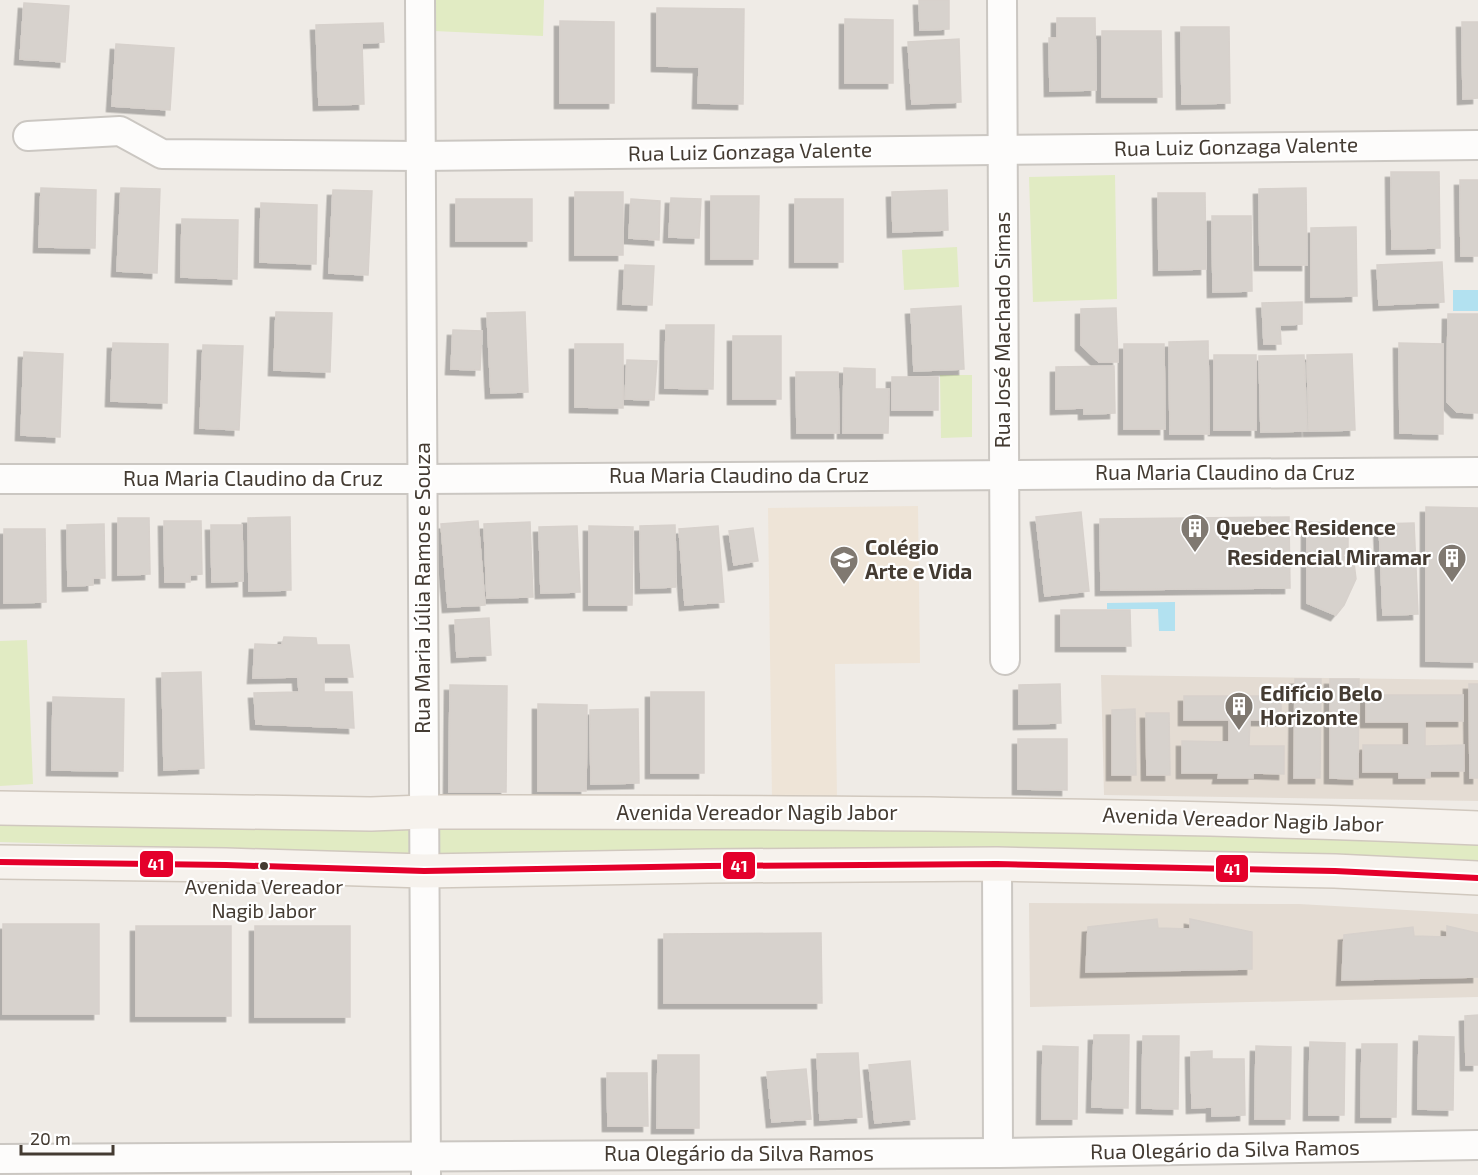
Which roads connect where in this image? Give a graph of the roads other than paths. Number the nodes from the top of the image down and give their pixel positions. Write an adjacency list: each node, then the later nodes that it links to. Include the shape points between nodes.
1 (420, 0): 6 (street, Rua Maria Júlia Ramos e Souza)
2 (1002, 0): 5 (street, Rua José Machado Simas)
3 (28, 136): 6 (street, Rua Luiz Gonzaga Valente, via 120,131 162,154)
4 (1478, 145): 5 (street, Rua Luiz Gonzaga Valente)
5 (1002, 149): 6 (street, Rua Luiz Gonzaga Valente); 8 (street, Rua José Machado Simas)
6 (420, 156): 9 (street, Rua Maria Júlia Ramos e Souza)
7 (1478, 472): 8 (street, Rua Maria Claudino da Cruz)
8 (1003, 475): 9 (street, Rua Maria Claudino da Cruz); 11 (street, Rua José Machado Simas)
9 (422, 478): 10 (street, Rua Maria Claudino da Cruz); 13 (street, Rua Maria Júlia Ramos e Souza)
10 (0, 479)
11 (1005, 660)
12 (0, 808): 13 (main road, Avenida Vereador Nagib Jabor)
13 (424, 812): 14 (main road, Avenida Vereador Nagib Jabor); 18 (street, Rua Maria Júlia Ramos e Souza)
14 (996, 814): 15 (main road, Avenida Vereador Nagib Jabor); 17 (main road)
15 (1478, 828)
16 (0, 862): 18 (main road)
17 (997, 864): 18 (main road); 19 (main road, via 1335,871); 21 (street)
18 (424, 871): 23 (street, Rua Maria Júlia Ramos e Souza)
19 (1478, 879)
20 (1478, 1145): 21 (street, Rua Olegário da Silva Ramos)
21 (998, 1153): 23 (street, Rua Olegário da Silva Ramos)
22 (0, 1159): 23 (street, Rua Olegário da Silva Ramos)
23 (426, 1165)

